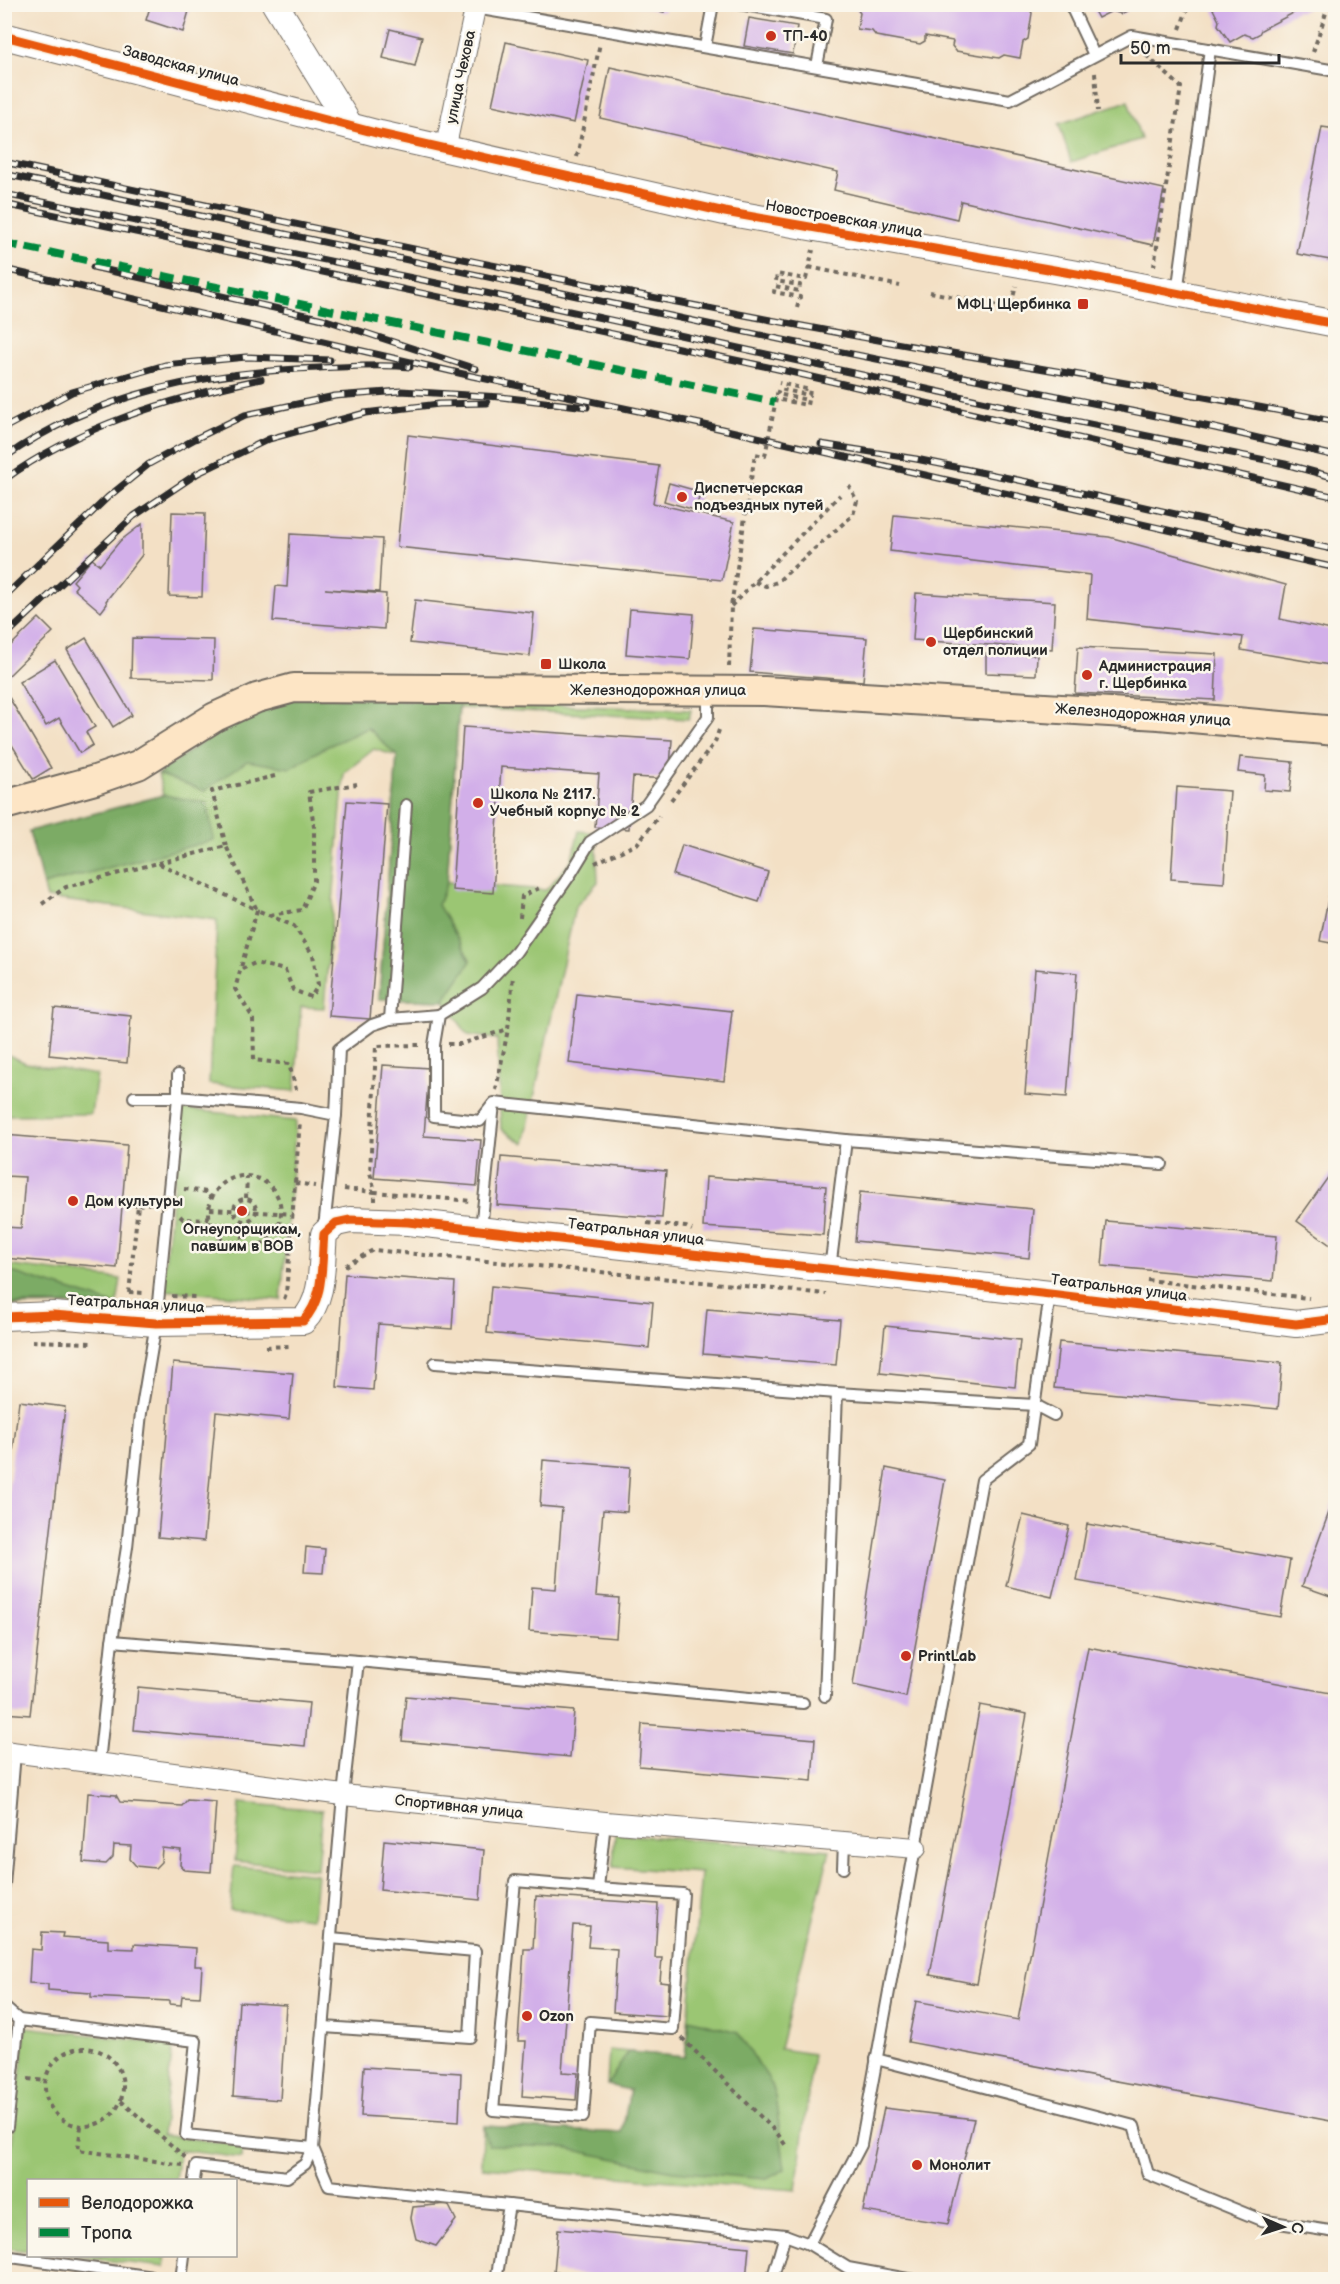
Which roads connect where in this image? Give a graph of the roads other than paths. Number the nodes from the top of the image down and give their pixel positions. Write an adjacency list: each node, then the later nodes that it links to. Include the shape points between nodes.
1 (275, 4): 12 (street)
2 (713, 4): 7 (lane)
3 (739, 4): 10 (lane, via 826,19)
4 (1070, 4): 9 (lane)
5 (475, 6): 7 (lane); 13 (street, улица Чехова)
6 (4, 36): 12 (street, Заводская улица)
7 (705, 47): 10 (lane)
8 (1210, 49): 9 (lane, via 1132,36); 11 (lane); 14 (lane)
9 (1094, 55): 10 (lane, via 1010,100)
10 (817, 66)
11 (1335, 71)
12 (350, 126): 13 (street, Новостроевская улица)
13 (445, 150): 14 (street, Новостроевская улица, via 725,212)
14 (1178, 286): 15 (street, Новостроевская улица)
15 (1335, 324)
16 (719, 683): 17 (main road, Железнодорожная улица); 18 (main road, Железнодорожная улица, via 294,688 257,698 215,717 138,765); 20 (lane, via 708,717 646,805 590,842 516,952 482,988)
17 (1335, 730)
18 (4, 805)
19 (406, 805): 21 (lane)
20 (439, 1015): 21 (lane); 25 (lane, via 434,1045 434,1116 480,1121)
21 (390, 1019): 26 (lane, via 372,1024 339,1049)
22 (178, 1075): 24 (lane)
23 (134, 1097): 24 (lane)
24 (178, 1097): 26 (lane); 35 (lane)
25 (494, 1103): 27 (lane); 29 (lane)
26 (336, 1115): 30 (lane)
27 (846, 1140): 28 (lane); 31 (lane)
28 (1162, 1164)
29 (482, 1229): 30 (street, Театральная улица, via 350,1220 336,1223); 31 (street, Театральная улица)
30 (324, 1234): 35 (street, Театральная улица, via 319,1292 303,1321)
31 (830, 1269): 32 (street, Театральная улица)
32 (1050, 1294): 34 (street, Театральная улица, via 1296,1324); 38 (lane)
33 (4, 1317): 35 (street, Театральная улица, via 53,1315)
34 (1335, 1318)
35 (156, 1323): 40 (lane)
36 (435, 1363): 37 (lane)
37 (837, 1393): 38 (lane); 42 (lane)
38 (1035, 1405): 39 (lane); 49 (lane, via 1029,1444 982,1480)
39 (1054, 1415)
40 (112, 1641): 41 (lane); 45 (lane)
41 (358, 1661): 43 (lane); 46 (lane)
42 (825, 1696)
43 (803, 1703)
44 (10, 1752): 45 (street, Спортивная улица); 51 (lane)
45 (99, 1763): 46 (street, Спортивная улица)
46 (344, 1795): 47 (street, Спортивная улица); 53 (lane)
47 (605, 1822): 48 (street, Спортивная улица); 52 (lane)
48 (844, 1842): 49 (street, Спортивная улица); 50 (lane)
49 (916, 1848): 57 (lane)
50 (843, 1868)
51 (4, 1886)
52 (598, 1888): 52 (lane, via 515,1881 493,2110 583,2117 590,2022 673,2029 683,1894)
53 (331, 1938): 56 (lane); 56 (lane, via 475,1951 470,2037)
54 (4, 2007): 55 (lane)
55 (19, 2020): 58 (lane); 59 (lane, via 196,2041 186,2135)
56 (324, 2026): 59 (lane)
57 (876, 2059): 62 (lane, via 1134,2126 1148,2174 1261,2220); 64 (lane, via 861,2145)
58 (4, 2127)
59 (313, 2148): 60 (lane, via 305,2164 287,2176 196,2166); 61 (lane, via 329,2186)
60 (194, 2179)
61 (509, 2205): 63 (lane); 69 (lane)
62 (1335, 2232)
63 (784, 2235): 64 (lane); 70 (lane)
64 (809, 2244): 71 (lane, via 848,2268)
65 (4, 2256): 67 (lane)
66 (184, 2257): 68 (lane)
67 (175, 2280)
68 (181, 2280)
69 (496, 2280)
70 (772, 2280)
71 (913, 2280)

